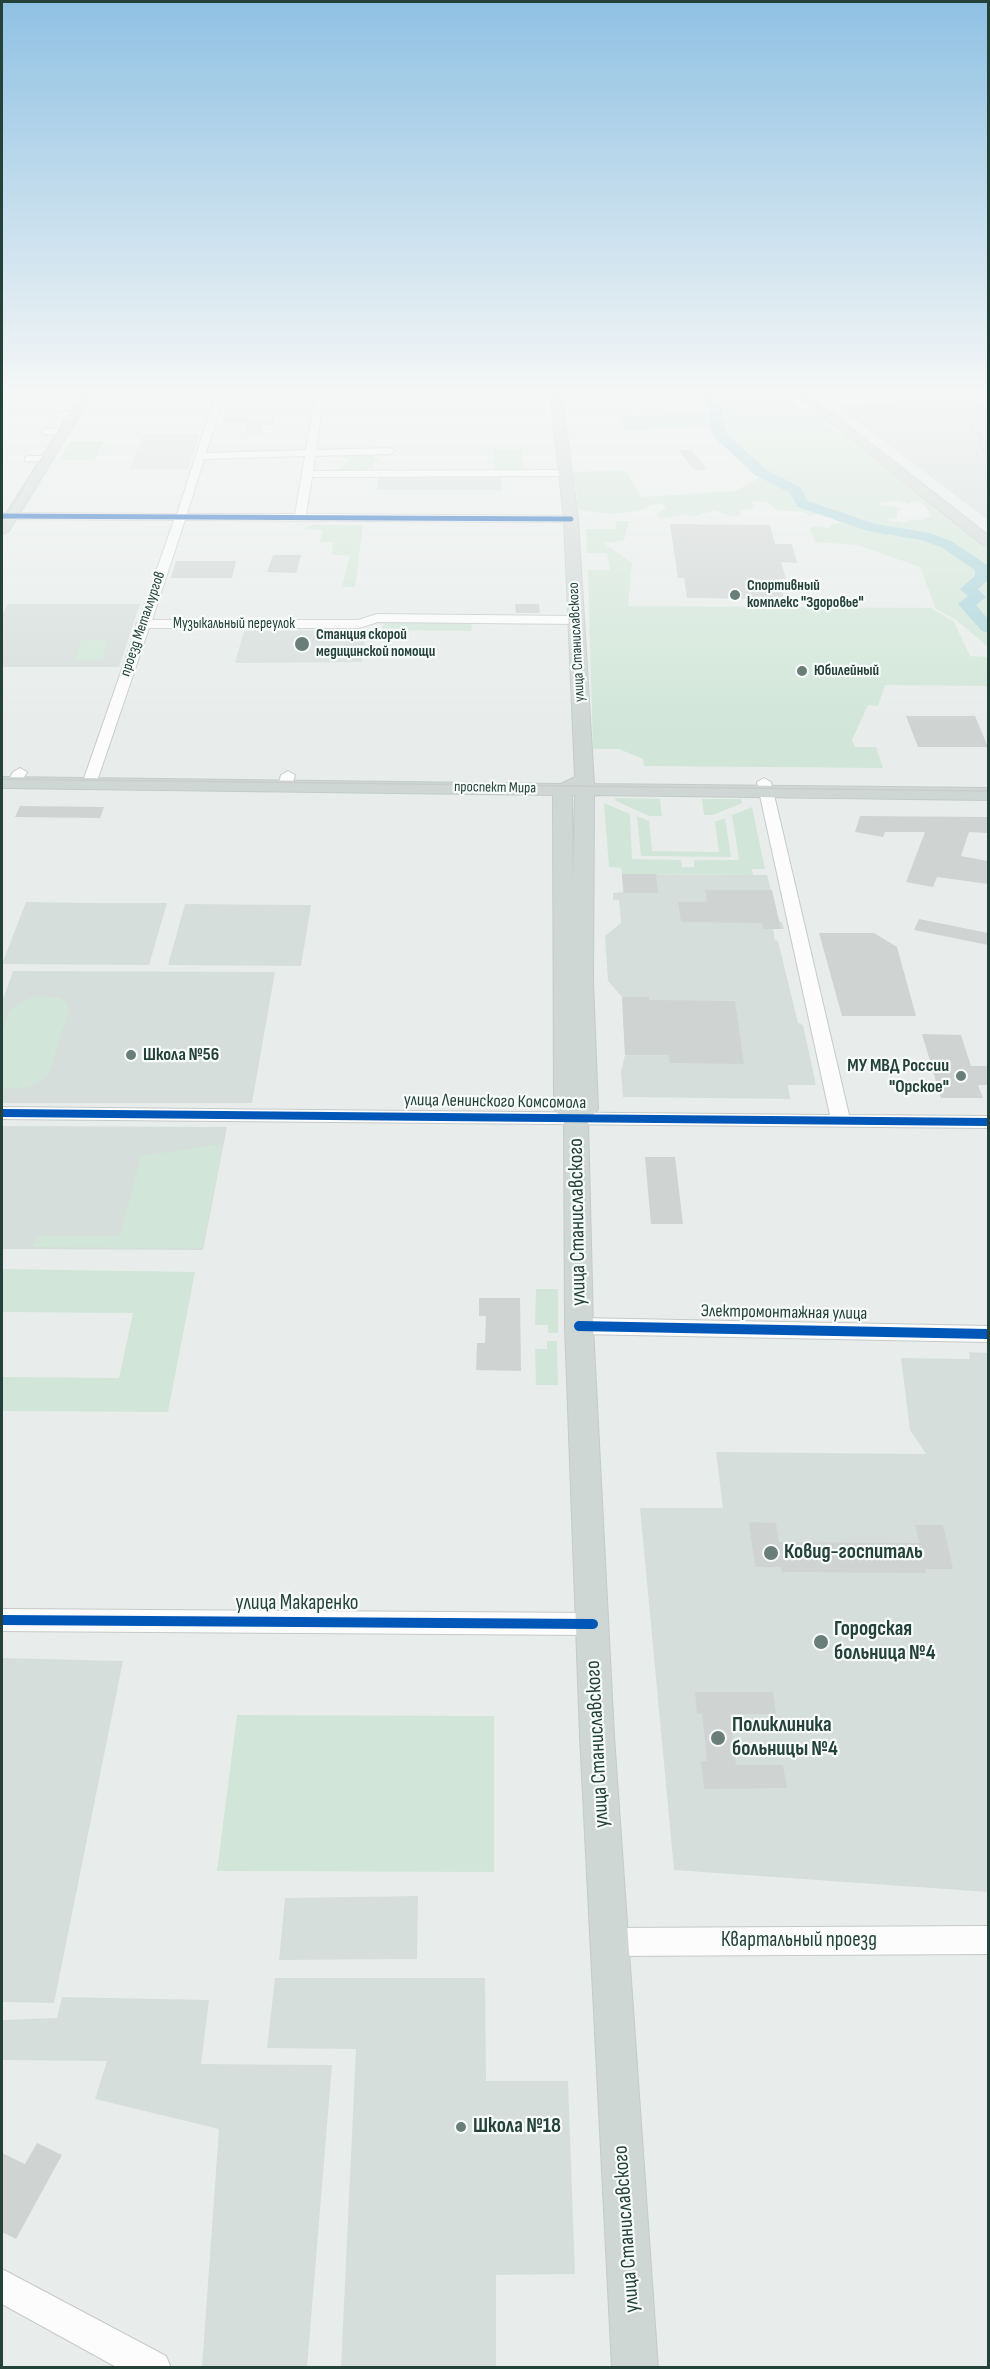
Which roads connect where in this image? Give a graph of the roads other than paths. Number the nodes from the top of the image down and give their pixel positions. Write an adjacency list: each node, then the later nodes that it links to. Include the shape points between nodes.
1 (185, 507): 6 (street, проезд Металлургов)
2 (302, 507): 7 (street)
3 (570, 507): 8 (main road, улица Станиславского)
4 (943, 507): 10 (main road)
5 (7, 516): 6 (street); 9 (main road)
6 (181, 518): 7 (street); 12 (street, проезд Металлургов)
7 (300, 519): 8 (street)
8 (571, 519): 11 (main road, улица Станиславского)
9 (2, 531)
10 (988, 542)
11 (576, 620): 12 (street, Музыкальный переулок, via 377,618 359,624); 16 (main road, улица Станиславского)
12 (142, 624): 14 (street, проезд Металлургов)
13 (9, 778): 14 (main road, проспект Мира)
14 (91, 778): 16 (main road, проспект Мира)
15 (988, 783): 17 (main road, проспект Мира)
16 (577, 787): 17 (main road, проспект Мира); 20 (main road, улица Станиславского, via 566,1109)
17 (765, 788): 18 (main road, проспект Мира); 21 (street)
18 (988, 794)
19 (2, 1113): 20 (street, улица Ленинского Комсомола)
20 (576, 1119): 21 (street, улица Ленинского Комсомола); 23 (main road, улица Станиславского)
21 (841, 1121): 22 (street, улица Ленинского Комсомола)
22 (988, 1122)
23 (579, 1326): 24 (street, Электромонтажная улица); 26 (main road, улица Станиславского)
24 (988, 1334)
25 (2, 1620): 26 (street, улица Макаренко)
26 (593, 1624): 28 (main road, улица Станиславского)
27 (988, 1940): 28 (street, Квартальный проезд)
28 (610, 1942): 31 (main road, улица Станиславского)
29 (2, 2286): 30 (street)
30 (147, 2366)
31 (635, 2367)

